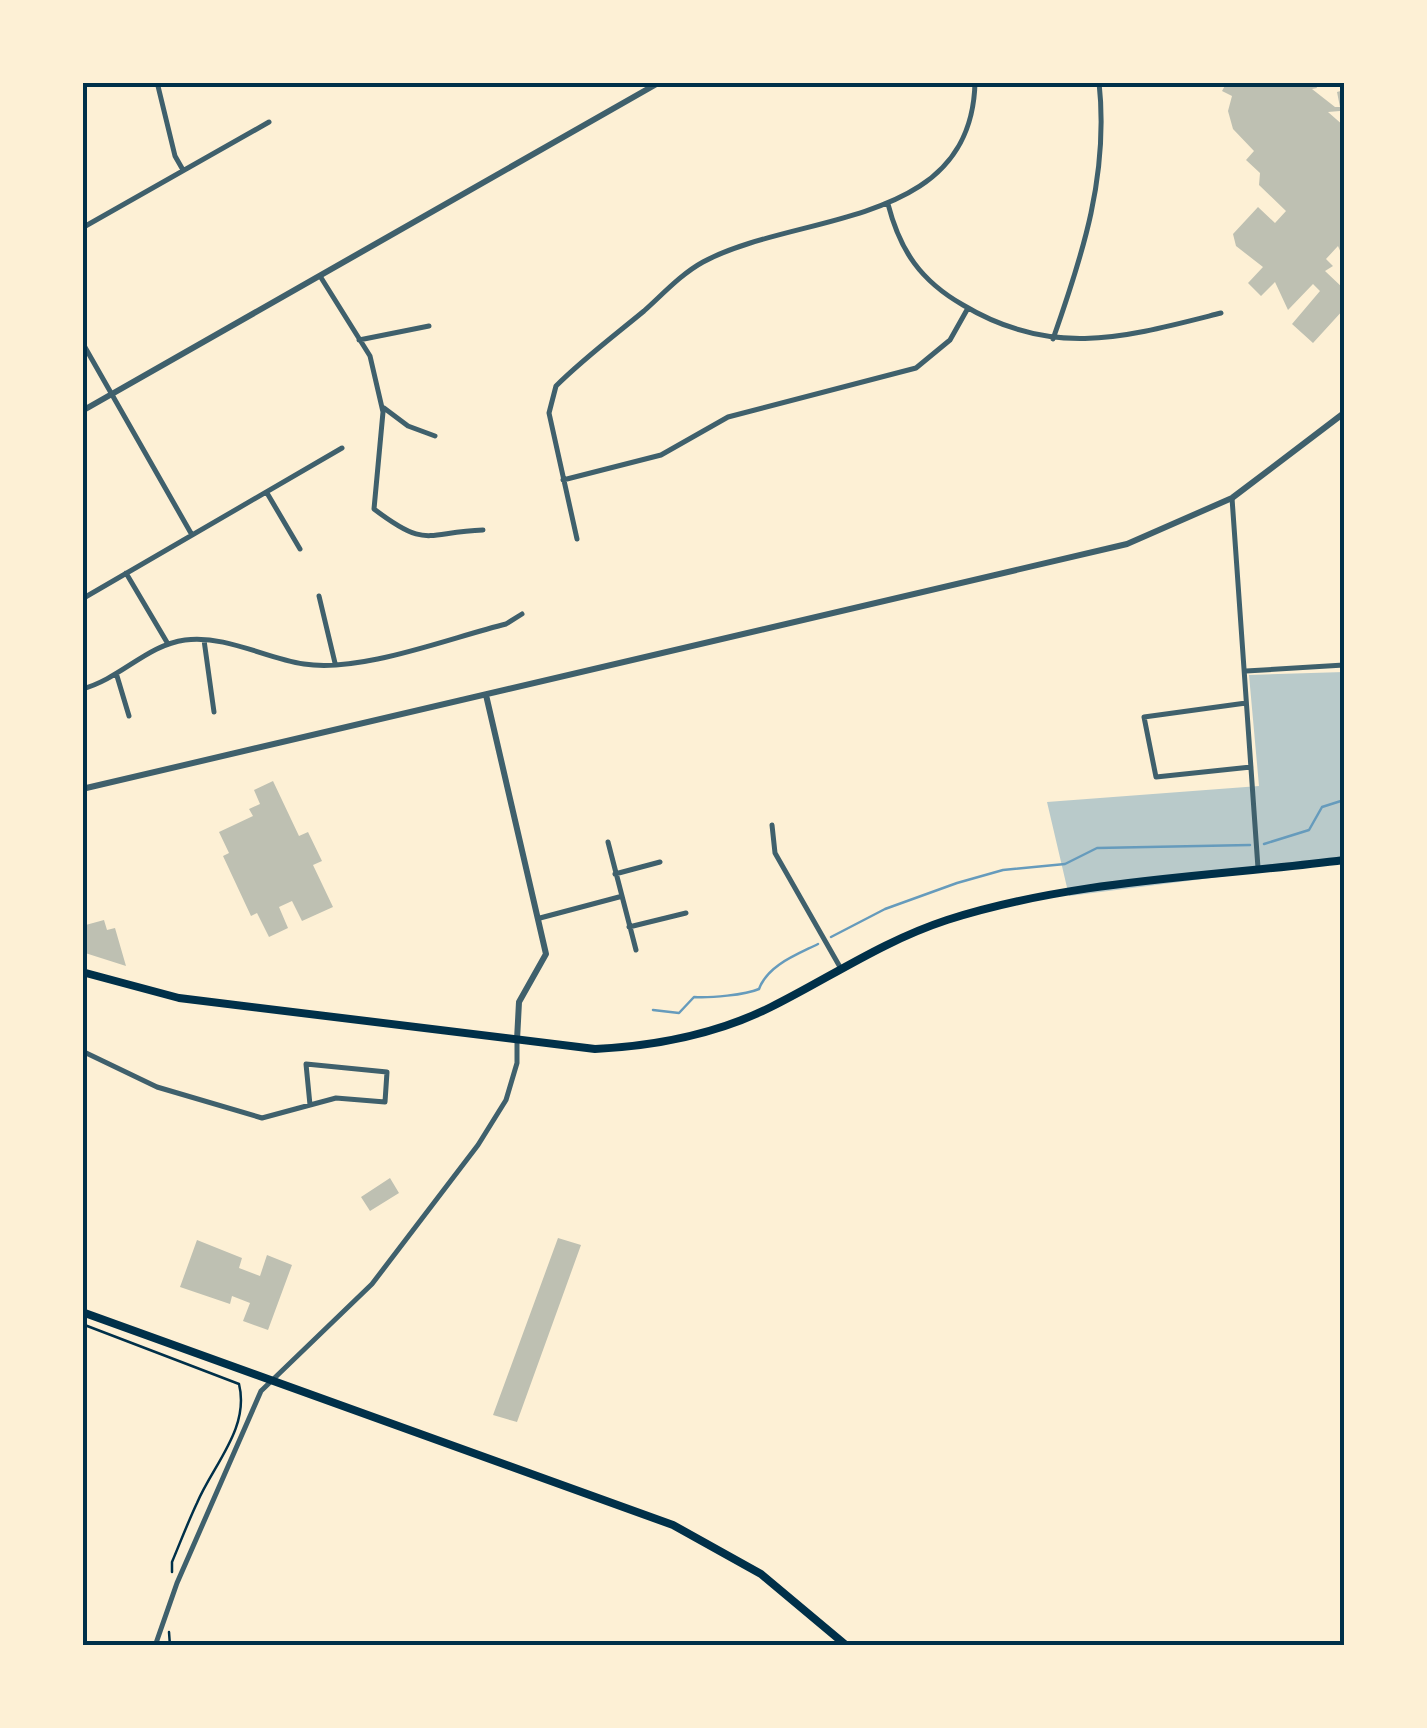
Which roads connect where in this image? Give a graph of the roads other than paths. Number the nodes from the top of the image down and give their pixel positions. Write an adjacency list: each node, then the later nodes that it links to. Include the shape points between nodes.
1 (157, 82): 6 (street)
2 (660, 82): 9 (street)
3 (975, 82): 7 (street, via 972,112 952,157 926,184)
4 (1099, 82): 13 (street, via 1096,200)
5 (269, 122): 6 (street)
6 (183, 170): 8 (street)
7 (888, 204): 10 (street, via 918,270); 22 (street, via 727,252 688,273 556,386 550,413)
8 (82, 228)
9 (320, 276): 14 (street); 16 (street)
10 (968, 308): 13 (street, via 998,325); 22 (street, via 950,340 916,368 728,417 661,455)
11 (1221, 312): 13 (street, via 1120,337)
12 (429, 326): 14 (street)
13 (1053, 339)
14 (359, 340): 17 (street, via 370,356)
15 (82, 342): 16 (street)
16 (110, 395): 18 (street); 26 (street)
17 (381, 406): 20 (street); 25 (street, via 374,509 430,540)
18 (82, 411)
19 (1344, 413): 24 (street)
20 (435, 436)
21 (342, 448): 23 (street)
22 (563, 480): 27 (street)
23 (268, 493): 26 (street); 28 (street)
24 (1232, 498): 37 (street); 40 (street, via 1127,544)
25 (483, 530)
26 (192, 536): 29 (street)
27 (577, 539)
28 (300, 549)
29 (126, 572): 31 (street); 34 (street)
30 (318, 596): 35 (street)
31 (82, 599)
32 (522, 614): 35 (street, via 506,624)
33 (204, 640): 34 (street); 35 (street, via 306,665); 42 (street)
34 (168, 644): 38 (street)
35 (336, 663)
36 (1344, 665): 37 (street)
37 (1246, 671): 41 (street)
38 (116, 676): 39 (street); 43 (street)
39 (82, 689)
40 (486, 695): 45 (street); 54 (street)
41 (1246, 703): 44 (street); 44 (street, via 1144,717 1156,776)
42 (214, 712)
43 (129, 716)
44 (1251, 766): 50 (street)
45 (82, 789)
46 (772, 825): 57 (street, via 775,853)
47 (608, 842): 51 (street)
48 (1344, 860): 50 (main road)
49 (660, 862): 51 (street)
50 (1258, 868): 57 (main road, via 997,907 914,931)
51 (615, 874): 52 (street)
52 (620, 896): 54 (street); 55 (street)
53 (686, 913): 55 (street)
54 (540, 918): 59 (street, via 546,954 519,1002)
55 (629, 928): 56 (street)
56 (636, 950)
57 (840, 967): 59 (main road, via 770,1008 706,1032 639,1047)
58 (82, 972): 59 (main road, via 179,998)
59 (517, 1041): 63 (street, via 506,1100 478,1145 354,1304)
60 (82, 1050): 61 (street, via 157,1088 253,1116)
61 (310, 1105): 61 (street, via 336,1098 385,1102 388,1072 306,1064)
62 (82, 1312): 63 (main road)
63 (270, 1378): 64 (street); 65 (main road, via 673,1525 761,1574)
64 (155, 1646)
65 (847, 1646)

